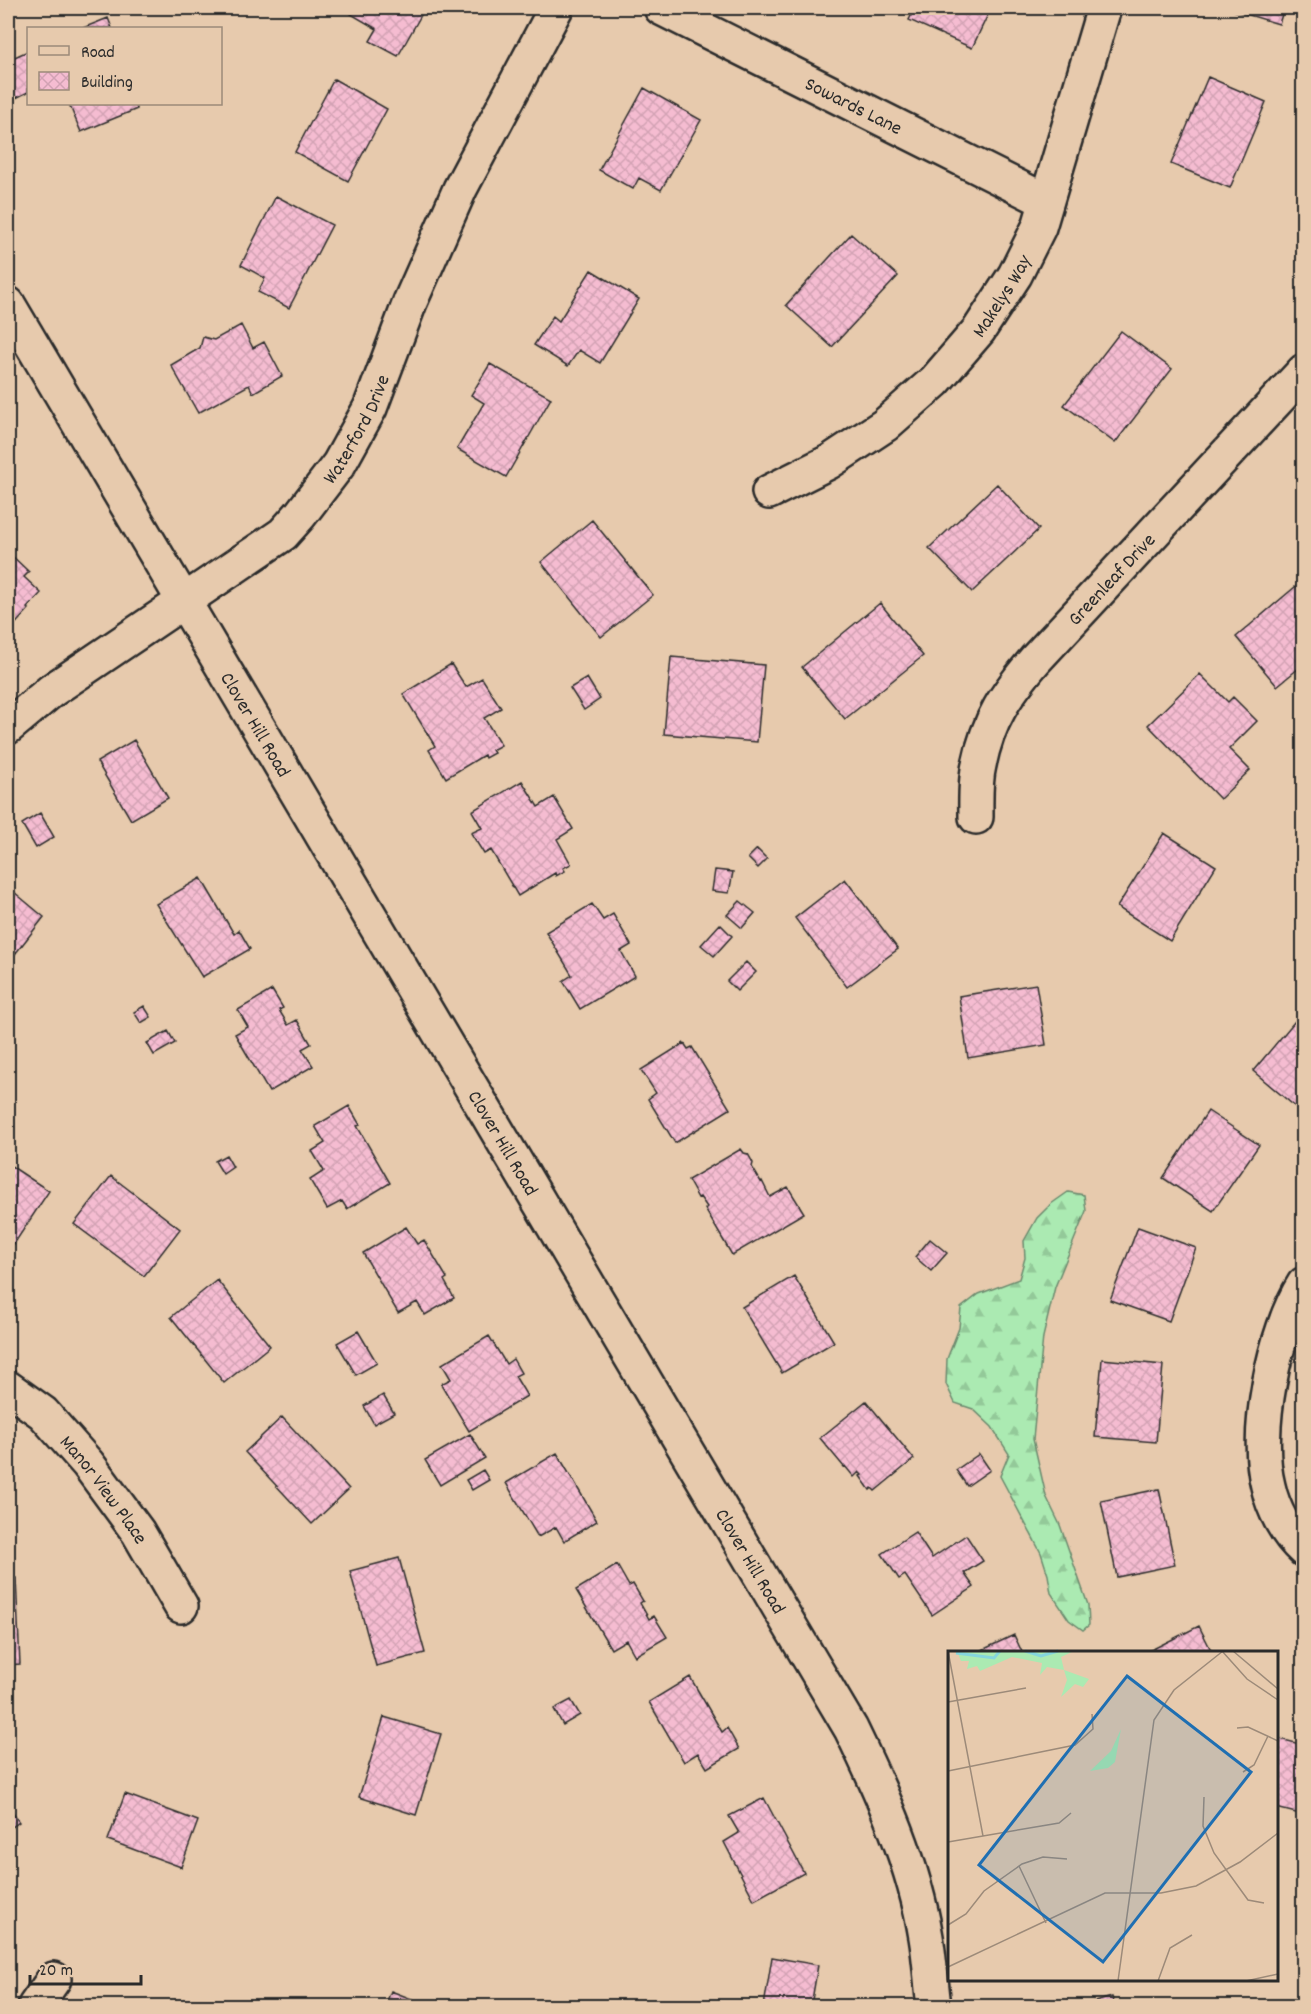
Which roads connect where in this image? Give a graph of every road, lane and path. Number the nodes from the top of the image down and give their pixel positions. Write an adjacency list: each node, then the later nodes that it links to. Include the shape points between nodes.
1 (556, 8): 8 (street, Waterford Drive, via 460,189 410,302 370,408 339,464 283,534)
2 (661, 8): 4 (street, Sowards Lane)
3 (1104, 8): 4 (street, Makelys Way)
4 (1046, 201): 7 (street, Makelys Way, via 1015,275 979,330 935,381 885,425 829,462)
5 (8, 304): 8 (street, Clover Hill Road)
6 (1304, 371): 10 (street, Greenleaf Drive, via 1009,691 989,727 978,767)
7 (769, 492)
8 (182, 601): 9 (street, Waterford Drive, via 51,691); 17 (street, Clover Hill Road, via 851,1729 908,1863 926,1936)
9 (8, 727)
10 (976, 817)
11 (1304, 1284): 13 (street, via 1280,1339 1267,1392 1263,1447 1268,1485 1280,1519)
12 (8, 1388): 14 (street, Manor View Place, via 43,1413 88,1464 138,1532)
13 (1304, 1550)
14 (181, 1606)
15 (54, 1979): 16 (street)
16 (35, 2007)
17 (934, 2007)

